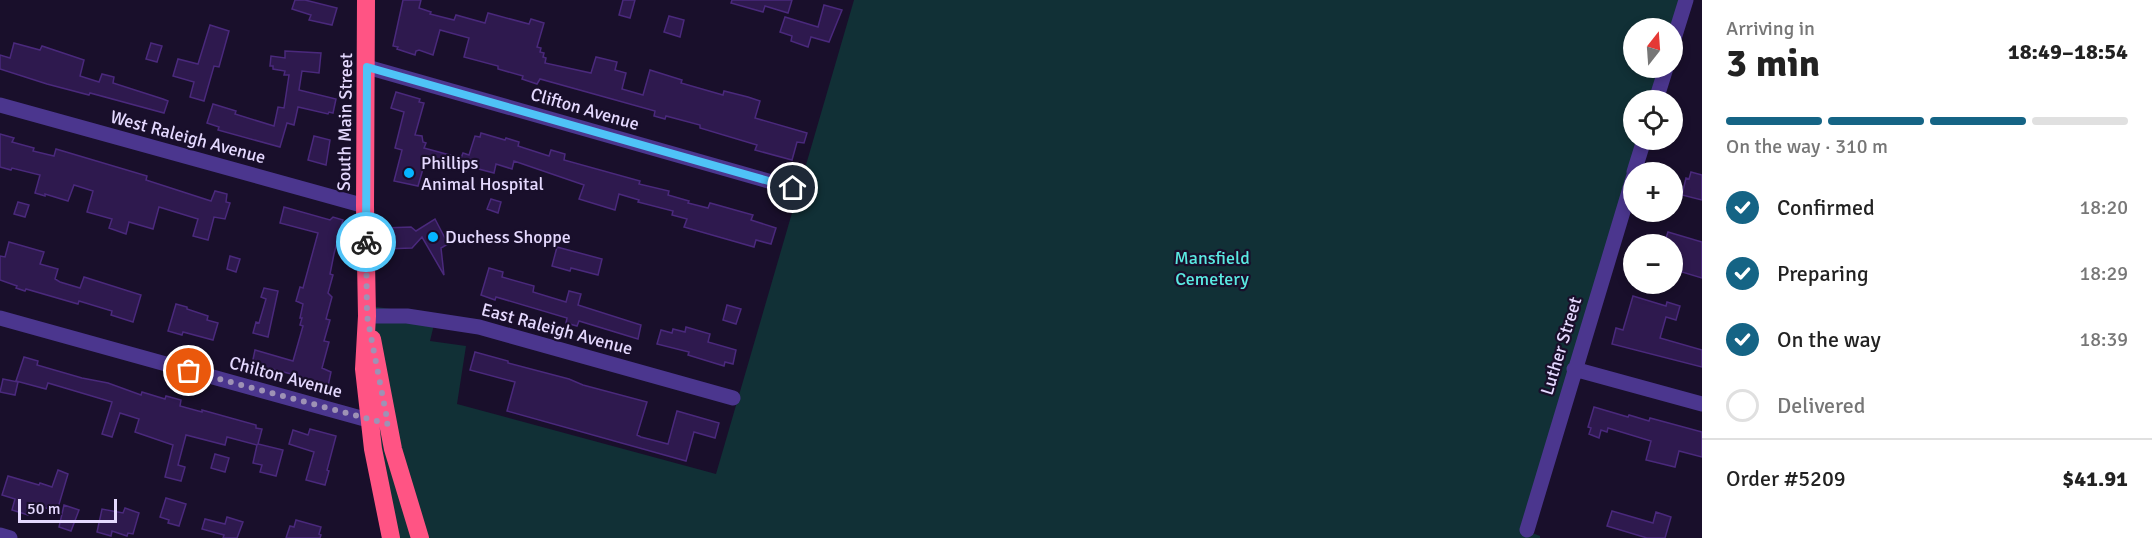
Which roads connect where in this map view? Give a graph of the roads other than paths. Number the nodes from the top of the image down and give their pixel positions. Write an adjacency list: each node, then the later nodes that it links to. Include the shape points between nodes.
1 (366, 0): 4 (highway, South Main Street)
2 (1686, 0): 3 (street)
3 (1680, 18)
4 (367, 67): 6 (street, Clifton Avenue); 7 (highway, South Main Street)
5 (0, 105): 7 (street, West Raleigh Avenue)
6 (793, 188)
7 (365, 206): 9 (highway, South Main Street)
8 (1623, 210): 11 (street, Luther Street)
9 (367, 316): 12 (street, East Raleigh Avenue, via 407,316 479,327); 14 (highway, South Main Street, via 364,369); 15 (highway, South Main Street)
10 (0, 318): 14 (street, Chilton Avenue)
11 (1574, 369): 13 (street); 16 (street, Luther Street)
12 (733, 398)
13 (1702, 404)
14 (369, 421): 15 (street, Chilton Avenue); 19 (highway, South Main Street)
15 (388, 424): 20 (highway, South Main Street, via 400,478)
16 (1527, 530)
17 (0, 535): 18 (street)
18 (10, 538)
19 (391, 538)
20 (420, 538)

